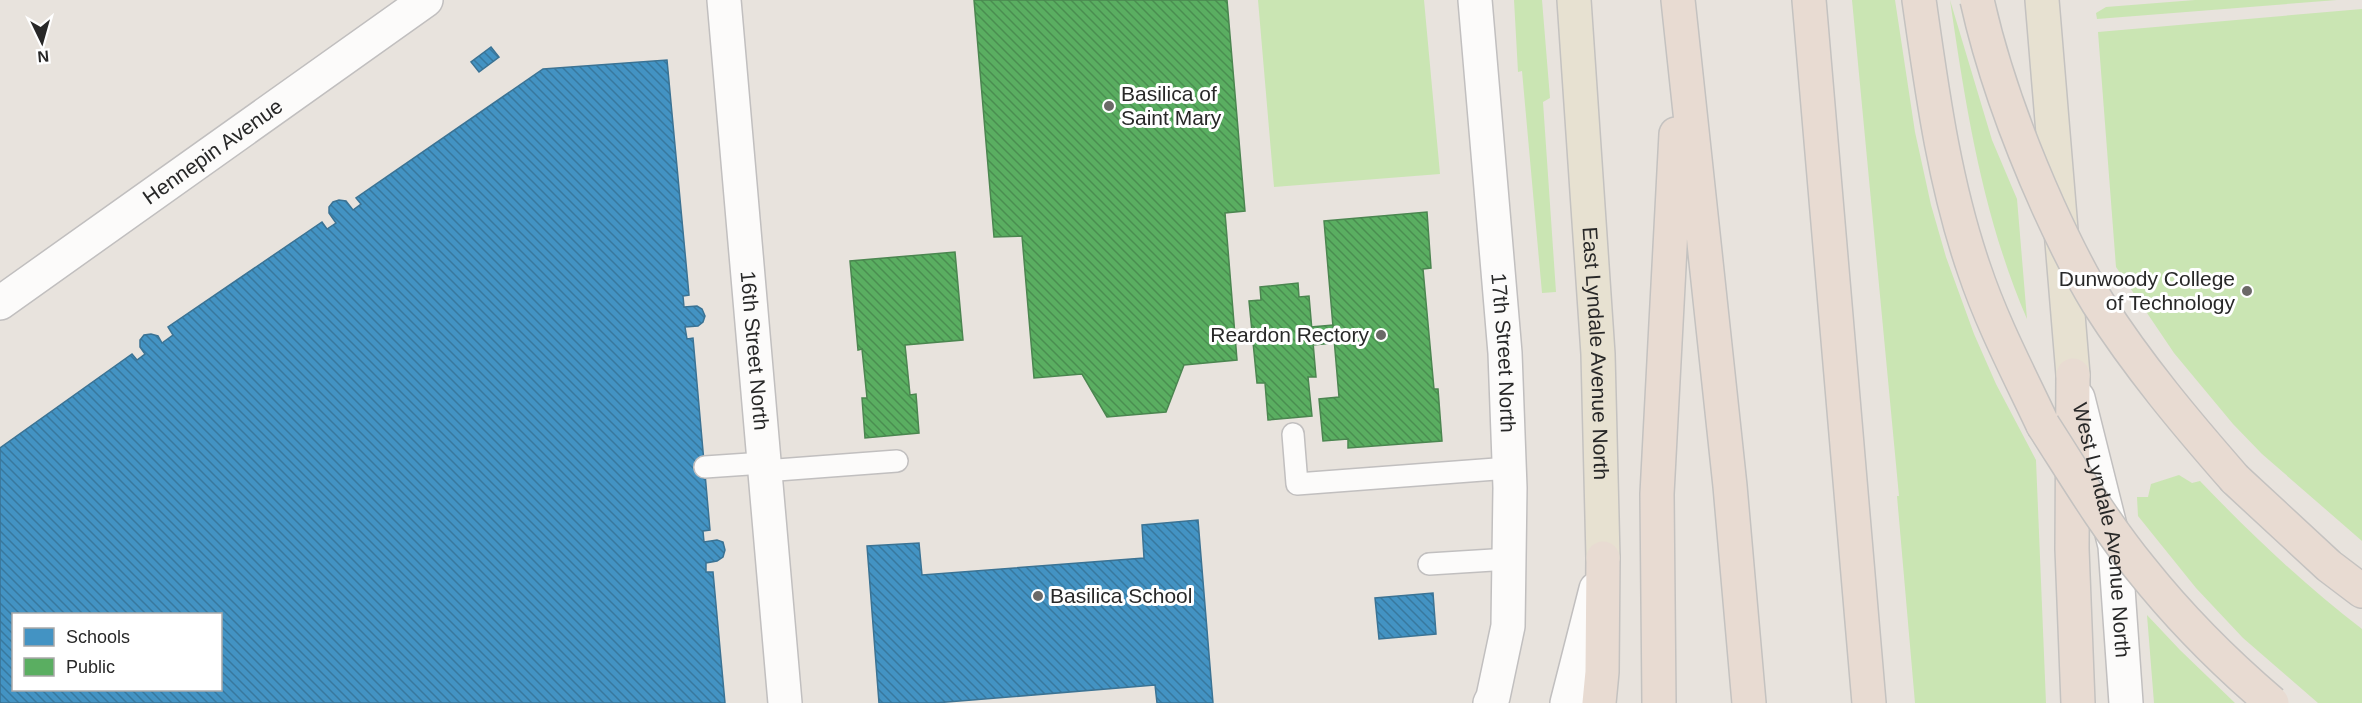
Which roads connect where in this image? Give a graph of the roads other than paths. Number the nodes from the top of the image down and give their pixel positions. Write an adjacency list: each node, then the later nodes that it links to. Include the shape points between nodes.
1 (426, 0): 11 (street, Hennepin Avenue)
2 (724, 0): 16 (street, 16th Street North)
3 (1475, 0): 17 (street, 17th Street North, via 1505,352)
4 (1574, 0): 18 (main road, East Lyndale Avenue North, via 1598,354)
5 (1678, 0): 10 (highway)
6 (1919, 0): 31 (highway, bridge, via 1937,121 1961,228 1994,318 2043,425 2140,569 2241,677)
7 (1977, 0): 21 (highway, bridge, via 2010,116 2070,254 2098,303 2180,416 2235,479 2329,566)
8 (2042, 0): 12 (main road, West Lyndale Avenue North)
9 (1810, 12): 28 (highway)
10 (1681, 36): 26 (highway, via 1657,494); 27 (highway, via 1730,486)
11 (0, 303)
12 (2073, 375): 29 (highway, via 2072,549); 30 (street, West Lyndale Avenue North, via 2115,546)
13 (1293, 434): 17 (lane, via 1297,484)
14 (897, 461): 16 (lane)
15 (705, 467): 16 (lane)
16 (764, 467): 22 (street, 16th Street North)
17 (1509, 468): 19 (street, 17th Street North)
18 (1604, 558): 24 (street, East Lyndale Avenue North); 25 (highway)
19 (1509, 560): 20 (lane); 23 (street, 17th Street North, via 1508,626)
20 (1429, 564)
21 (2362, 591)
22 (785, 703)
23 (1490, 703)
24 (1567, 703)
25 (1599, 703)
26 (1659, 703)
27 (1749, 703)
28 (1869, 703)
29 (2078, 703)
30 (2126, 703)
31 (2272, 703)

